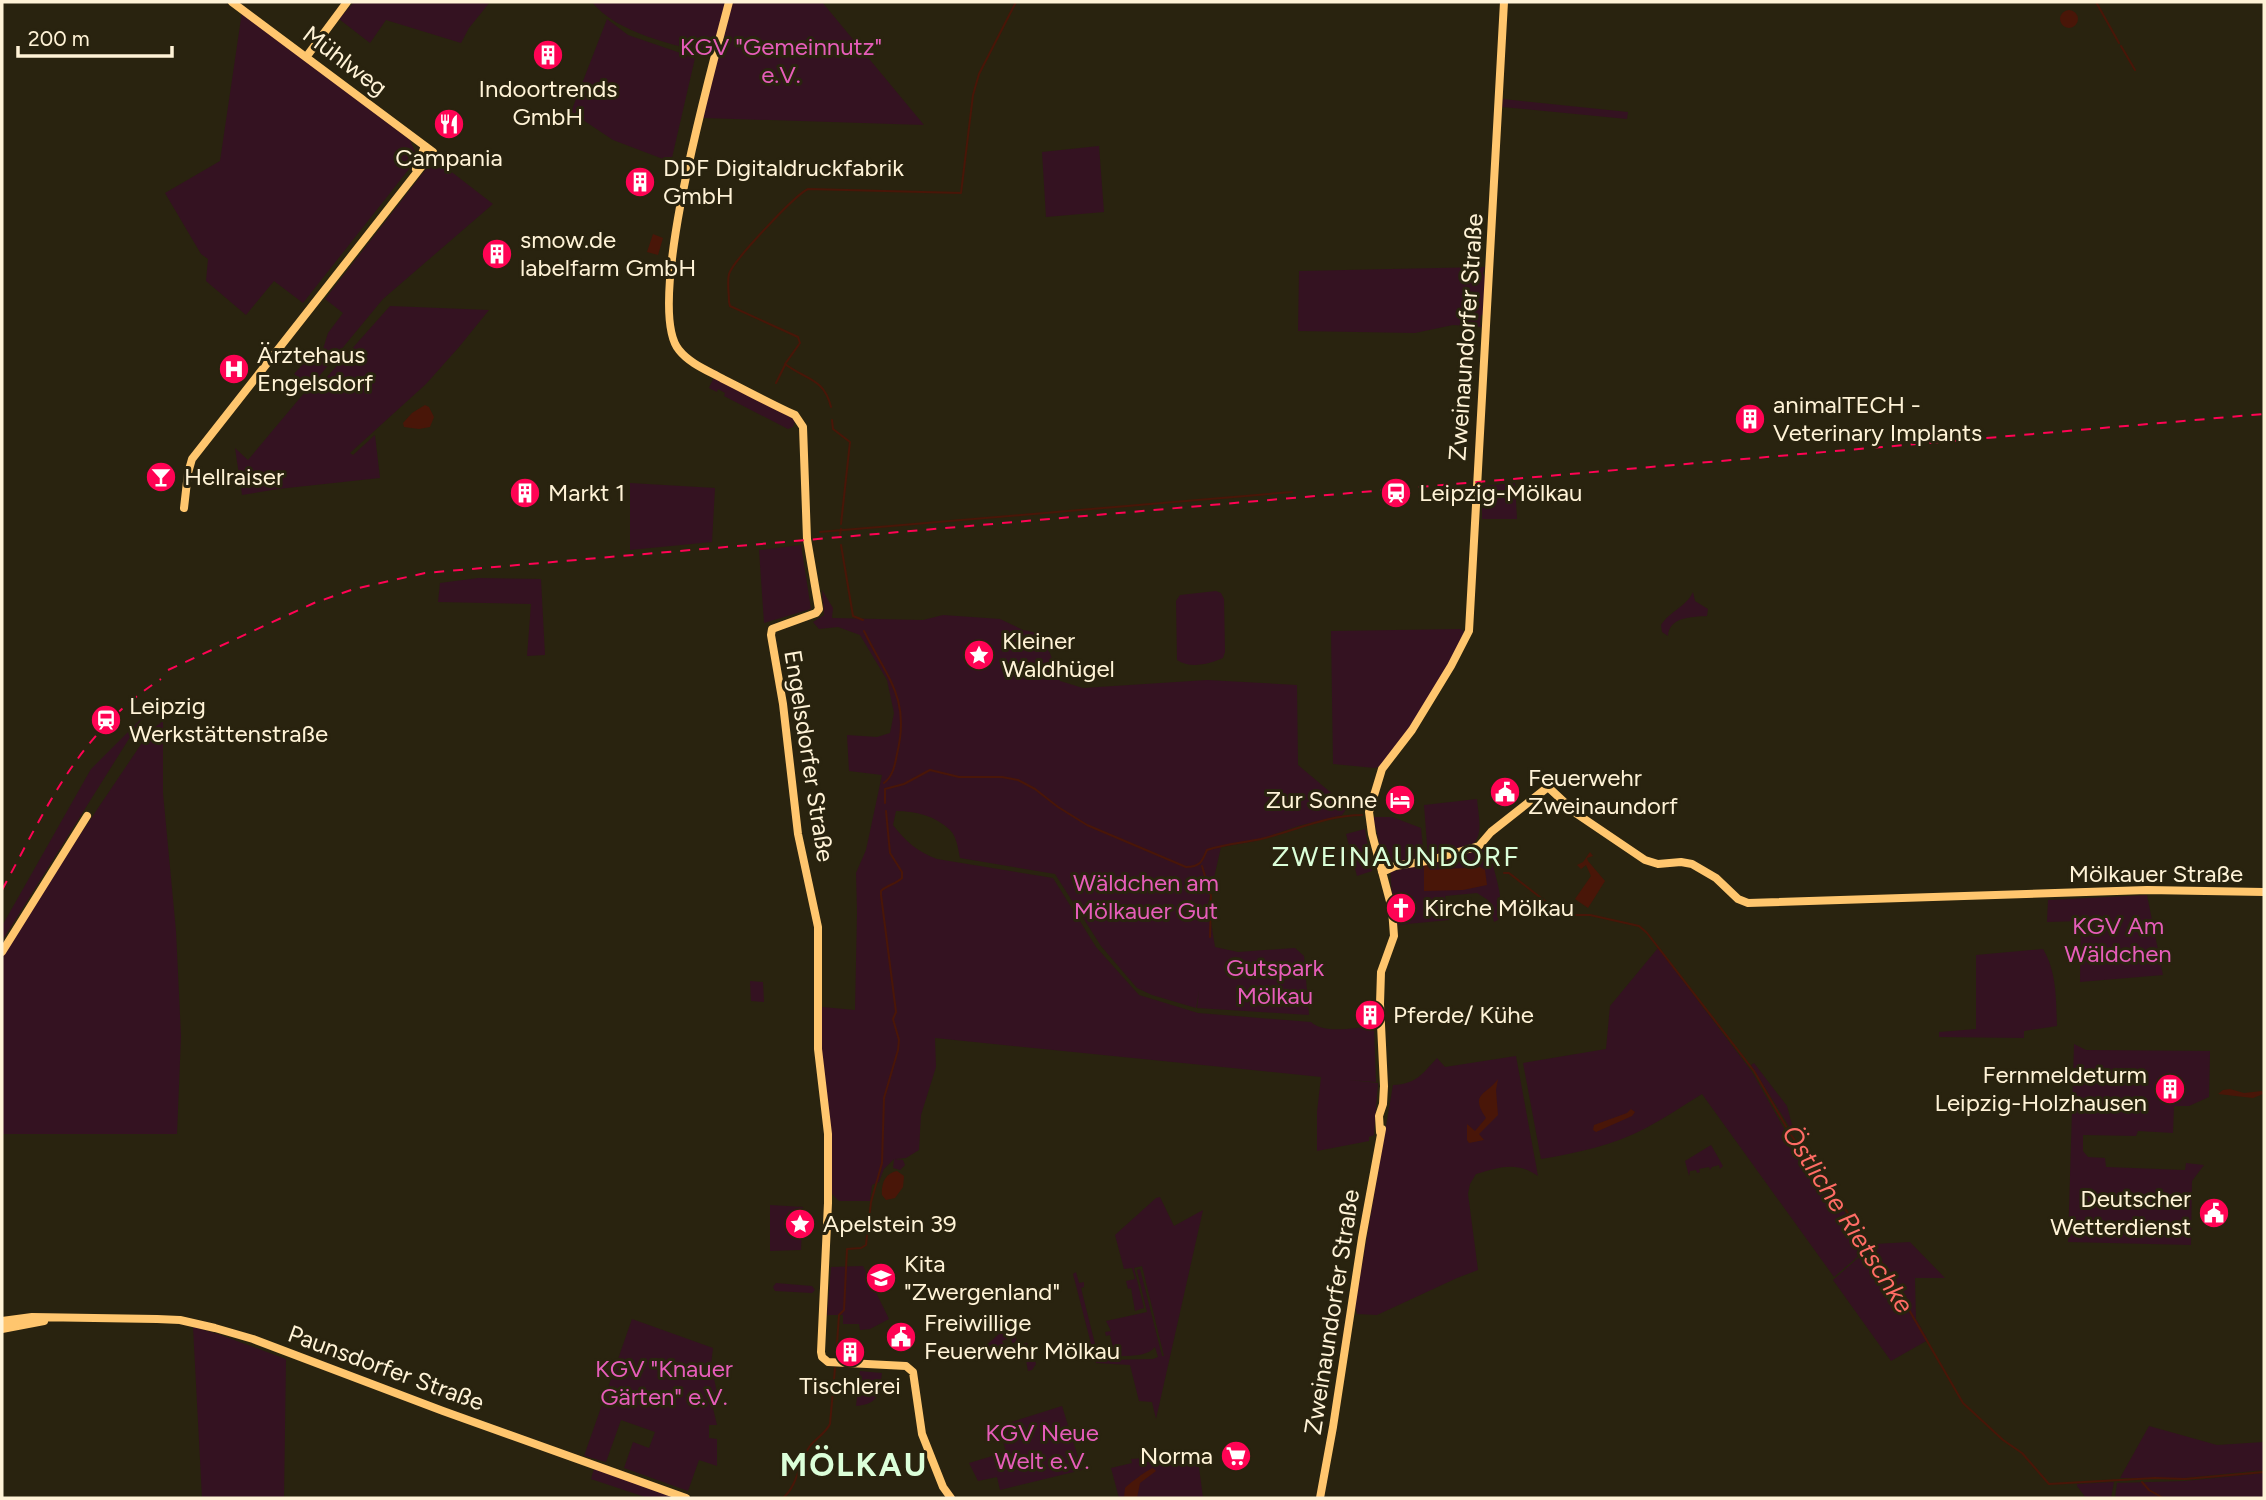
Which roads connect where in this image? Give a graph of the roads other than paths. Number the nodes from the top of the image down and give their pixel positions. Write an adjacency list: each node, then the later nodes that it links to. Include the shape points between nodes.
1 (232, 2): 5 (street, Mühlweg)
2 (347, 2): 5 (street)
3 (729, 2): 17 (street, Engelsdorfer Straße, via 680,206 670,264 669,321 674,343 688,359 794,415 803,427 807,538 820,609 772,629 771,635 798,834 818,927 818,1049 828,1134 822,1357 835,1363 911,1368 922,1434)
4 (1504, 2): 10 (street, Zweinaundorfer Straße, via 1469,631 1412,730 1378,777 1369,812)
5 (307, 56): 6 (street, Mühlweg)
6 (425, 146): 7 (street); 7 (street, Mühlweg, via 433,152)
7 (409, 181): 8 (street, via 192,459)
8 (184, 508)
9 (87, 817): 12 (street)
10 (1382, 872): 11 (street, Mölkauer Straße, via 1479,846 1548,787 1577,814 1645,860 1692,864 1748,903 2147,890); 18 (street, Zweinaundorfer Straße, via 1394,936 1381,972 1383,1104)
11 (2264, 892)
12 (2, 952)
13 (65, 1318): 14 (street, Paunsdorfer Straße); 15 (street, Paunsdorfer Straße); 16 (street, Paunsdorfer Straße, via 180,1320 253,1339)
14 (2, 1321)
15 (2, 1329)
16 (686, 1498)
17 (950, 1498)
18 (1320, 1498)

